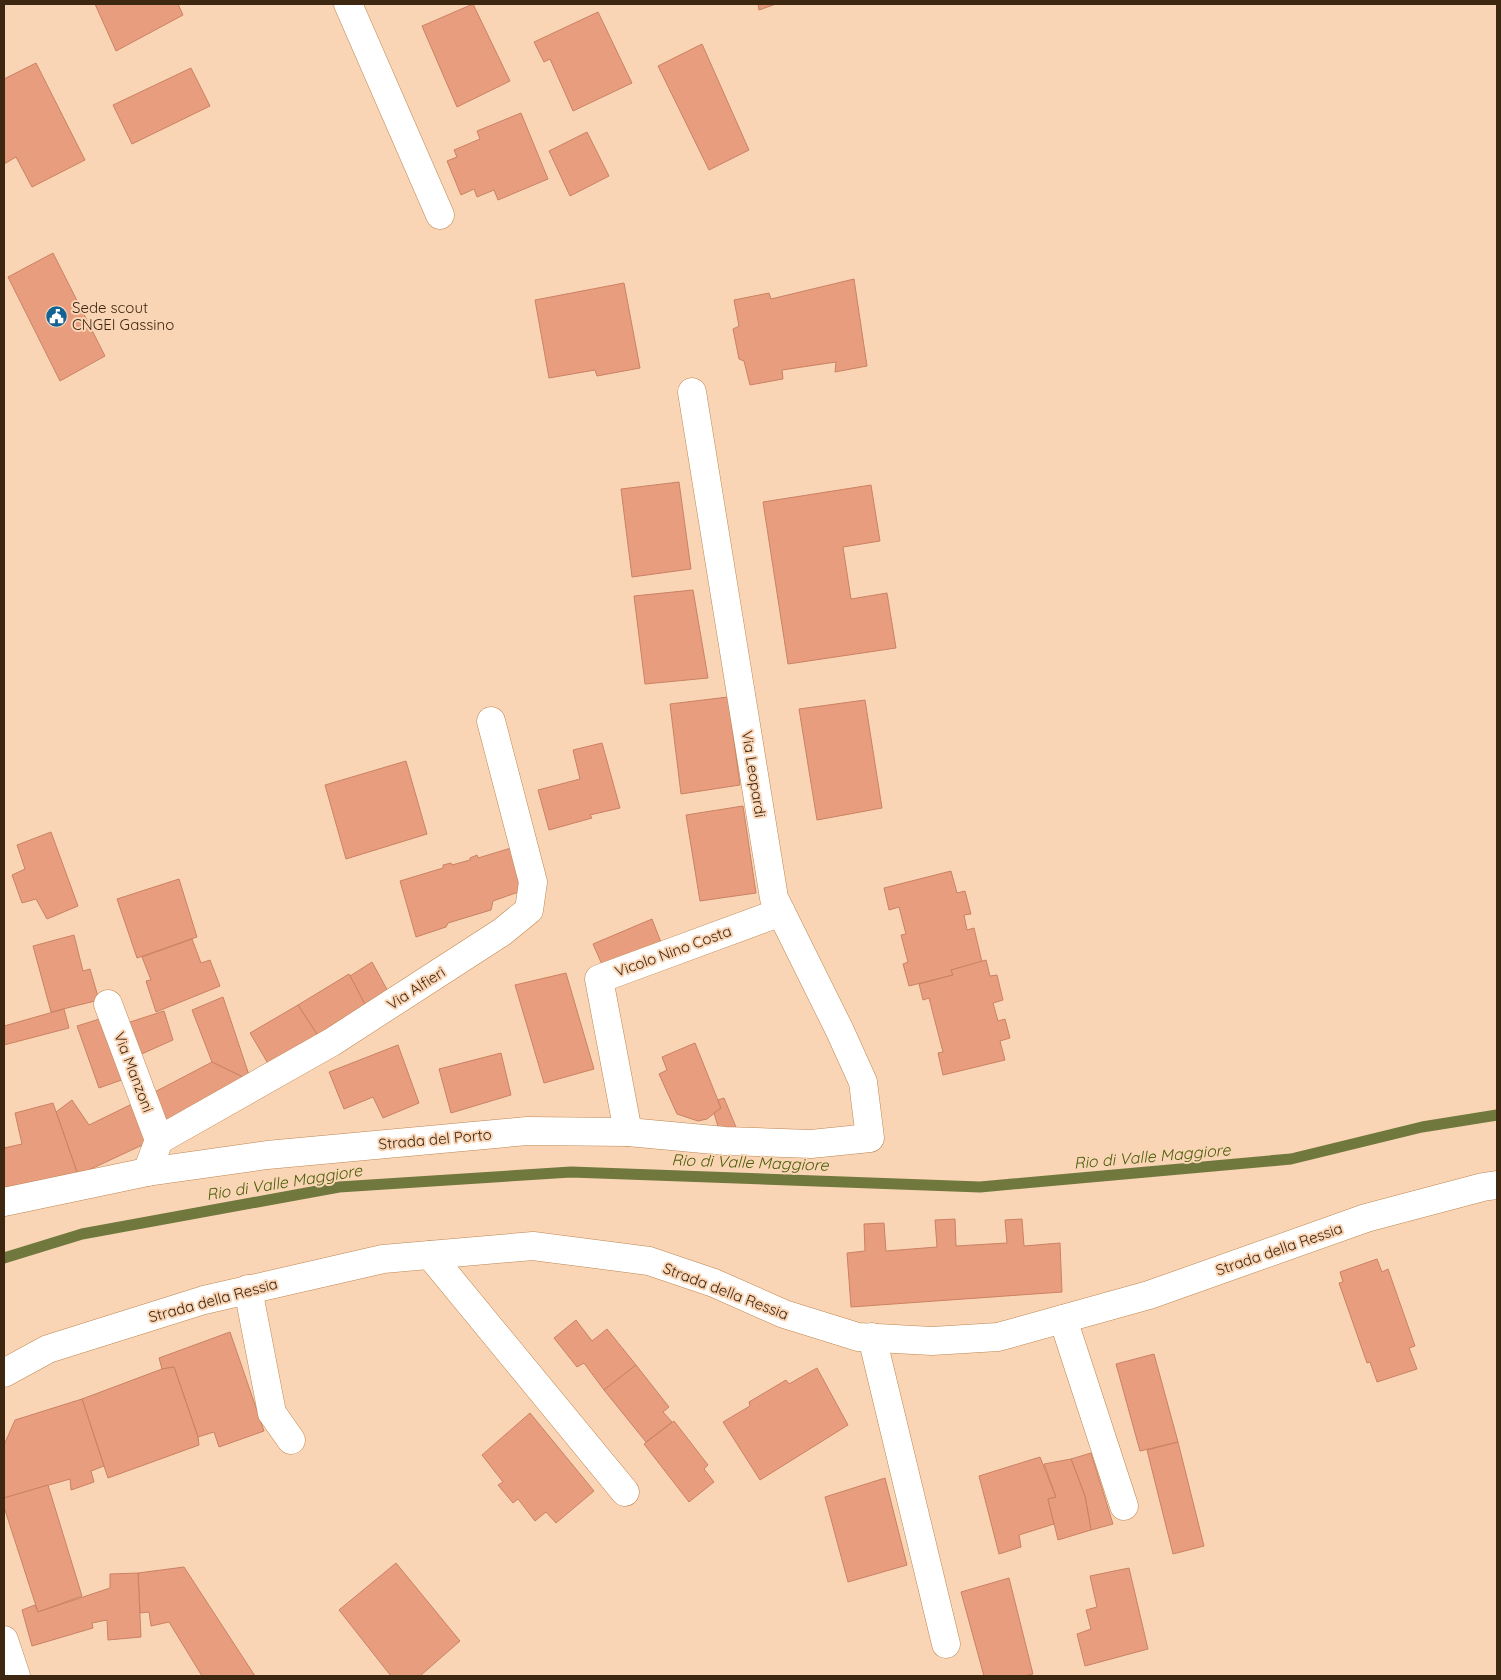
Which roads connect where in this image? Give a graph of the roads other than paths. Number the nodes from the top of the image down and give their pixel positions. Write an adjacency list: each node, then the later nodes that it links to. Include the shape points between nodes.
1 (348, 4): 2 (street)
2 (440, 215)
3 (692, 392): 5 (street, Via Leopardi, via 774,898)
4 (491, 721): 9 (street, Via Alfieri, via 532,882 529,910 502,932 332,1042)
5 (781, 912): 7 (street, Vicolo Nino Costa, via 598,979); 8 (street, Via Leopardi, via 862,1082)
6 (108, 1004): 9 (street, Via Manzoni)
7 (628, 1132): 8 (street, Strada del Porto, via 725,1141 811,1144); 10 (street, Strada del Porto, via 527,1131 267,1155)
8 (870, 1138)
9 (159, 1140): 10 (street)
10 (147, 1172): 12 (street, Strada del Porto)
11 (1497, 1185): 15 (street, Strada della Ressia, via 1366,1218 1149,1295)
12 (4, 1202)
13 (430, 1255): 14 (street, Strada della Ressia, via 383,1259); 16 (street, Strada della Ressia, via 533,1246 649,1261 714,1283 784,1314 858,1337); 19 (street)
14 (248, 1290): 17 (street, Strada della Ressia, via 204,1300 48,1349); 18 (street, via 272,1413)
15 (1063, 1319): 16 (street, Strada della Ressia, via 998,1337 932,1341); 20 (street)
16 (872, 1337): 22 (street)
17 (4, 1373)
18 (291, 1440)
19 (625, 1492)
20 (1124, 1506)
21 (4, 1640): 23 (street)
22 (946, 1644)
23 (11, 1670)

